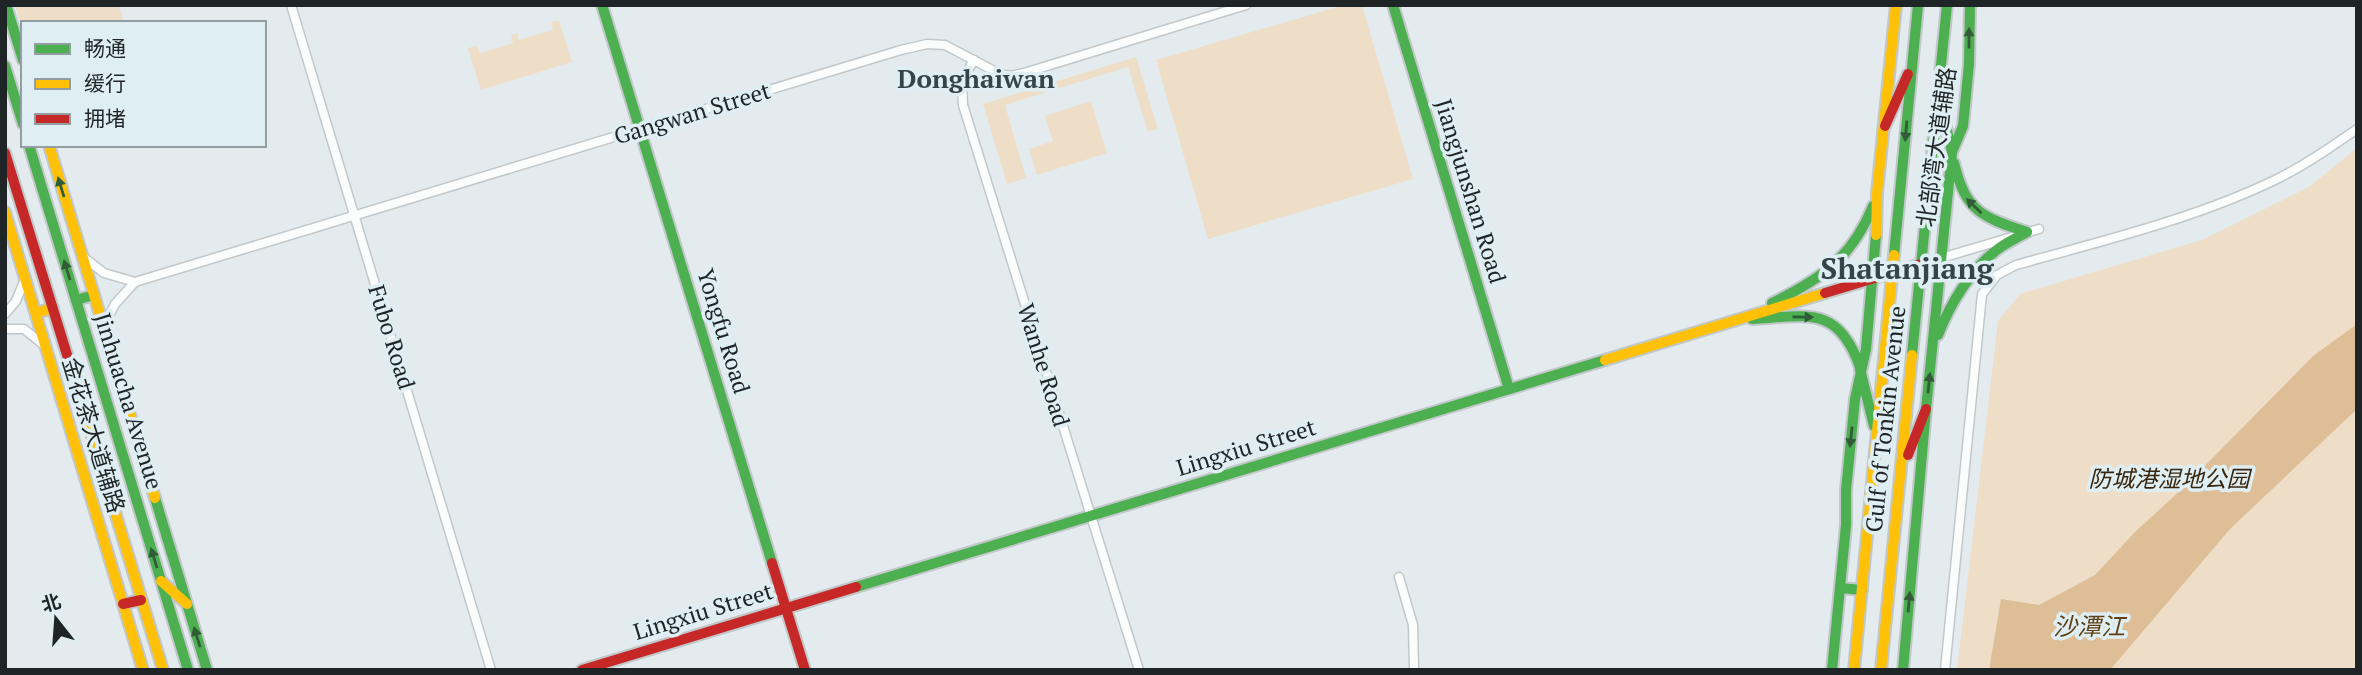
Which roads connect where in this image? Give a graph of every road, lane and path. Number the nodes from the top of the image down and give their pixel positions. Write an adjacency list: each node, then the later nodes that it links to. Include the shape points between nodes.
1 (6, 5): 10 (main road)
2 (291, 5): 25 (street, Fubo Road)
3 (602, 5): 17 (main road, Yongfu Road)
4 (1246, 5): 11 (street, Gangwan Street, via 1024,74 1000,74)
5 (1393, 5): 46 (main road, Jiangjunshan Road)
6 (1896, 5): 16 (main road)
7 (1918, 5): 12 (main road, Gulf of Tonkin Avenue)
8 (1947, 5): 14 (main road, Gulf of Tonkin Avenue)
9 (1970, 5): 21 (main road, 北部湾大道辅路, one-way to 9, via 1963,126)
10 (21, 54)
11 (974, 60): 17 (street, Gangwan Street, via 945,45 927,44); 50 (street, Wanhe Road, via 962,79 963,105)
12 (1912, 63): 16 (main road); 31 (main road, Gulf of Tonkin Avenue, one-way to 31)
13 (5, 66): 15 (main road)
14 (1938, 93): 21 (main road); 30 (main road, Gulf of Tonkin Avenue)
15 (21, 118)
16 (1885, 126): 23 (main road)
17 (640, 129): 25 (street, Gangwan Street); 58 (main road, Yongfu Road)
18 (2357, 129): 72 (street, via 2276,180 2211,207 2016,265 1997,275 1982,294)
19 (30, 147): 36 (main road, Jinhuacha Avenue, one-way to 19)
20 (50, 147): 28 (main road, 金花茶大道辅路, one-way to 20)
21 (1952, 152): 27 (main road, one-way to 21, via 1988,219 1972,207 1962,194); 29 (main road, 北部湾大道辅路)
22 (5, 153): 37 (main road, Jinhuacha Avenue)
23 (1877, 193): 32 (main road); 40 (main road, via 1854,246 1830,271 1802,290)
24 (5, 212): 33 (main road, 金花茶大道辅路)
25 (355, 215): 34 (street, Gangwan Street); 63 (street, Fubo Road)
26 (2039, 229): 27 (street)
27 (2027, 232): 29 (street); 44 (main road, via 1996,251 1952,303)
28 (82, 256): 34 (street, via 104,273); 35 (main road, 金花茶大道辅路)
29 (1942, 257): 30 (street); 44 (main road, 北部湾大道辅路)
30 (1921, 264): 31 (main road, Lingxiu Street); 49 (main road, Gulf of Tonkin Avenue)
31 (1892, 272): 32 (main road, Lingxiu Street); 48 (main road, Gulf of Tonkin Avenue)
32 (1872, 278): 40 (main road, Lingxiu Street); 45 (main road)
33 (25, 279): 38 (main road, 金花茶大道辅路); 39 (street)
34 (135, 282): 41 (street, via 115,304)
35 (94, 295): 36 (main road); 41 (main road, 金花茶大道辅路)
36 (76, 300): 52 (main road, Jinhuacha Avenue, one-way to 36)
37 (52, 308): 38 (main road); 55 (main road, Jinhuacha Avenue)
38 (36, 313): 43 (main road, 金花茶大道辅路)
39 (5, 314)
40 (1735, 320): 45 (main road, one-way to 45, via 1824,318 1849,339); 46 (main road, Lingxiu Street)
41 (104, 326): 57 (main road, 金花茶大道辅路)
42 (5, 329): 43 (street, via 24,328)
43 (46, 346): 56 (main road, 金花茶大道辅路)
44 (1932, 357): 47 (main road, 北部湾大道辅路, one-way to 44)
45 (1860, 369): 48 (main road); 53 (main road, one-way to 53)
46 (1509, 388): 50 (main road, Lingxiu Street)
47 (1926, 409): 49 (main road); 71 (main road, 北部湾大道辅路, one-way to 47)
48 (1877, 437): 54 (main road, Gulf of Tonkin Avenue)
49 (1901, 472): 70 (main road, Gulf of Tonkin Avenue)
50 (1091, 516): 58 (main road, Lingxiu Street); 66 (street, Wanhe Road)
51 (1399, 577): 67 (street, via 1413,625)
52 (161, 581): 57 (main road); 61 (main road, Jinhuacha Avenue)
53 (1840, 588): 54 (main road); 68 (main road)
54 (1862, 590): 69 (main road, Gulf of Tonkin Avenue)
55 (141, 600): 56 (main road); 60 (main road, Jinhuacha Avenue)
56 (123, 604): 59 (main road, 金花茶大道辅路)
57 (187, 604): 62 (main road, 金花茶大道辅路, one-way to 57)
58 (786, 608): 64 (main road, Lingxiu Street); 65 (main road, Yongfu Road)
59 (143, 670)
60 (163, 670)
61 (188, 670)
62 (207, 670)
63 (491, 670)
64 (582, 670)
65 (805, 670)
66 (1139, 670)
67 (1414, 670)
68 (1832, 670)
69 (1854, 670)
70 (1881, 670)
71 (1903, 670)
72 (1945, 670)

